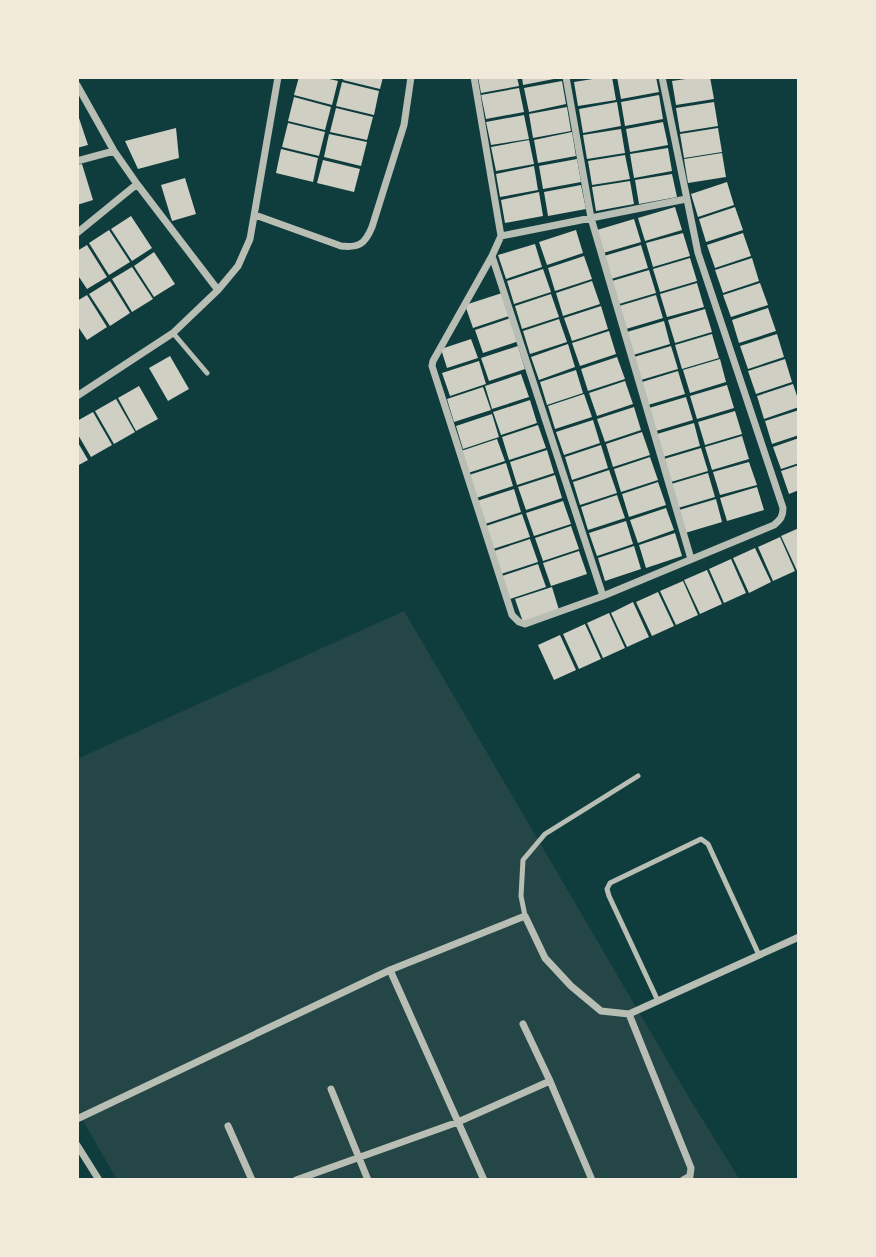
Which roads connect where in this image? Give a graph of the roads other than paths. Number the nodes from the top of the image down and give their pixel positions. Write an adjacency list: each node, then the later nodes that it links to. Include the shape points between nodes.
1 (278, 77): 11 (street)
2 (411, 77): 11 (street, via 404,125 372,227 362,243 341,246)
3 (474, 77): 14 (street)
4 (566, 77): 12 (street)
5 (662, 77): 10 (street)
6 (77, 85): 7 (street)
7 (114, 150): 8 (street); 9 (street)
8 (77, 161)
9 (137, 184): 13 (street); 16 (street)
10 (686, 199): 12 (street); 20 (street, via 698,253 783,508 774,525)
11 (255, 215): 16 (street, via 244,254)
12 (592, 218): 14 (street); 20 (street)
13 (77, 233)
14 (501, 236): 15 (street)
15 (492, 256): 21 (street); 21 (street, via 432,366 508,602 515,620 525,624)
16 (218, 290): 17 (street)
17 (173, 333): 18 (lane); 19 (street)
18 (207, 373)
19 (77, 396)
20 (691, 559): 21 (street)
21 (603, 596)
22 (638, 776): 23 (lane, via 545,834 523,860)
23 (525, 916): 26 (street); 28 (street, via 545,958 571,986 601,1011)
24 (799, 937): 25 (street)
25 (759, 955): 27 (street); 27 (lane, via 708,844 701,839 607,888)
26 (390, 970): 32 (street); 33 (street)
27 (658, 1001): 28 (street)
28 (629, 1014): 43 (street, via 691,1168 690,1177)
29 (523, 1024): 30 (street)
30 (550, 1081): 33 (street); 42 (street)
31 (331, 1088): 36 (street)
32 (77, 1119)
33 (458, 1122): 36 (street); 41 (street)
34 (228, 1126): 38 (street)
35 (77, 1145): 37 (street)
36 (358, 1158): 39 (street); 40 (street)
37 (99, 1180)
38 (252, 1180)
39 (296, 1180)
40 (368, 1180)
41 (484, 1180)
42 (592, 1180)
43 (683, 1180)

